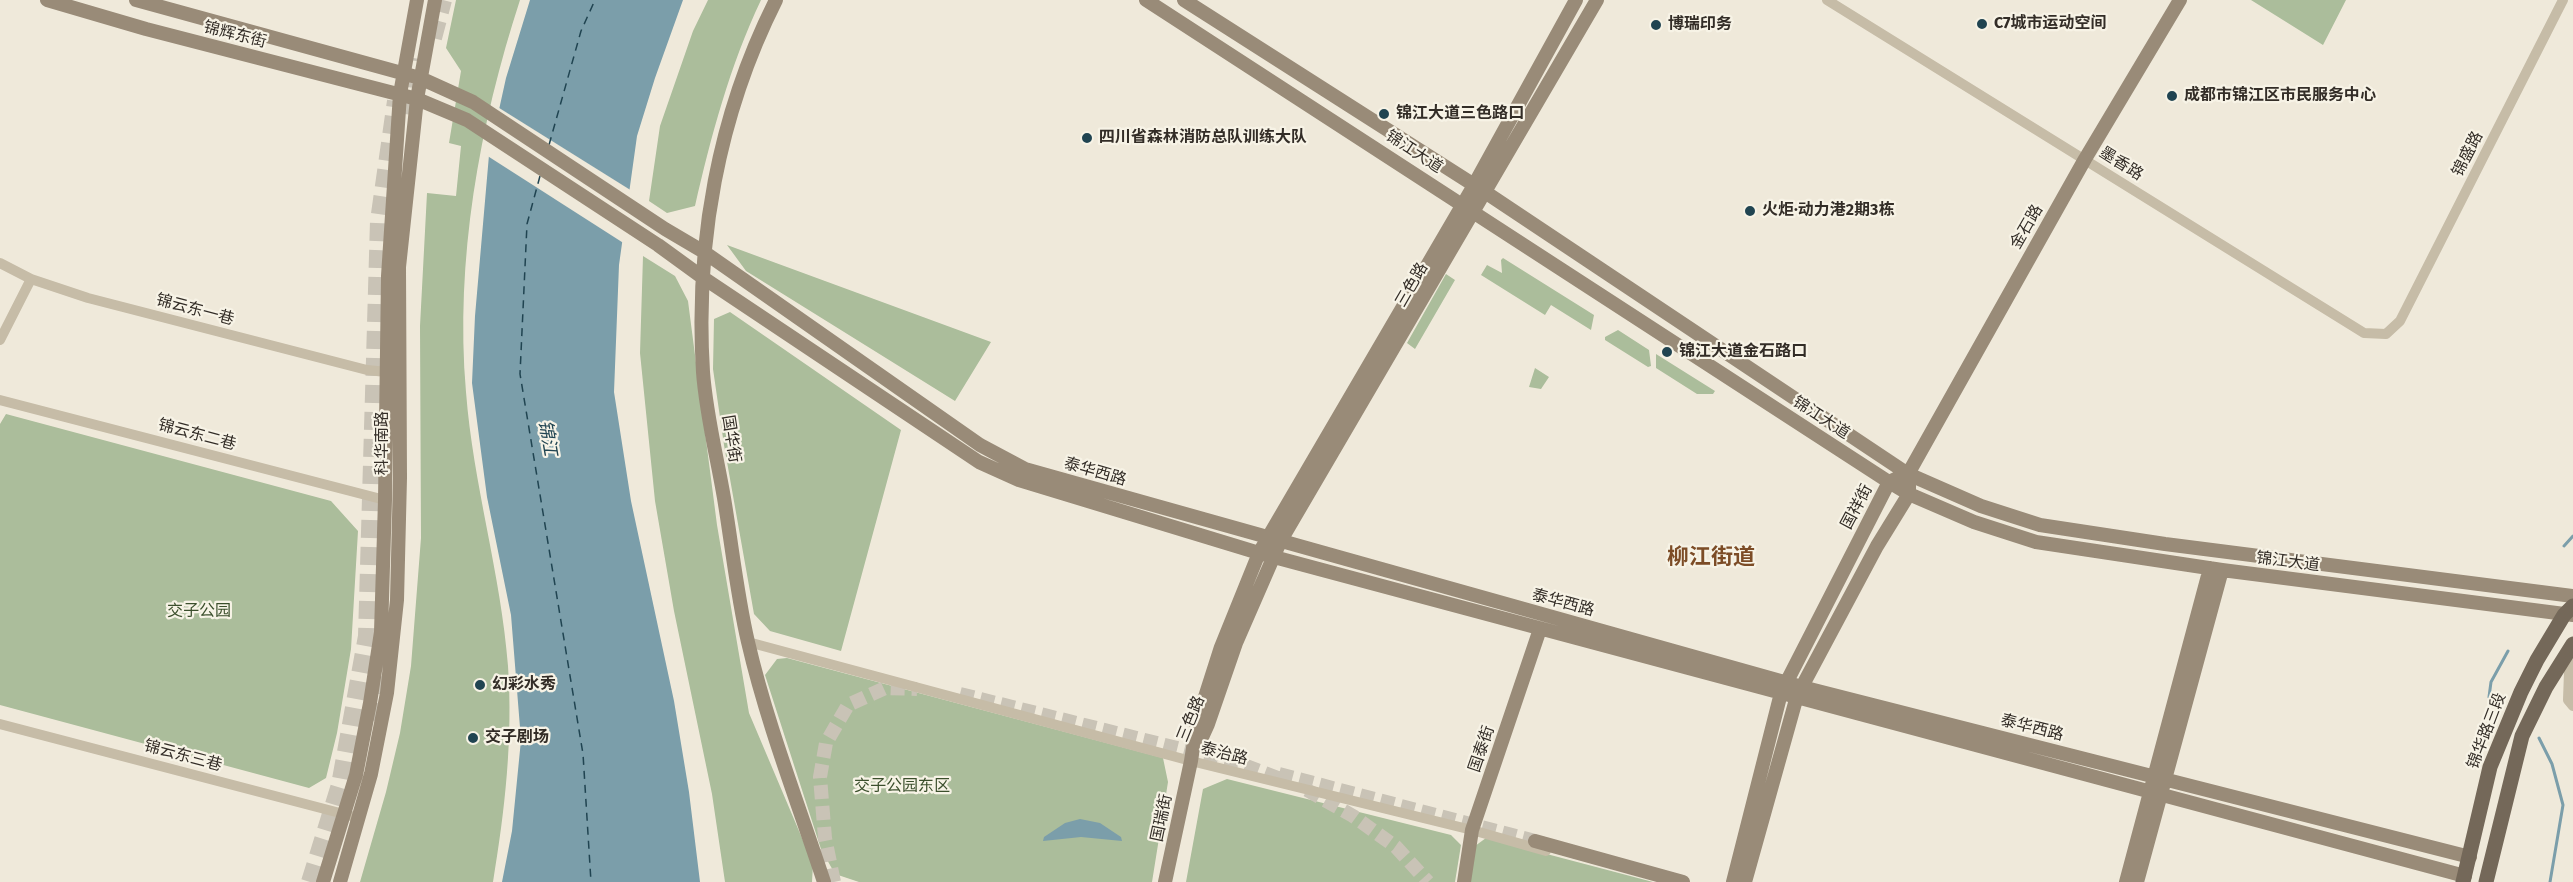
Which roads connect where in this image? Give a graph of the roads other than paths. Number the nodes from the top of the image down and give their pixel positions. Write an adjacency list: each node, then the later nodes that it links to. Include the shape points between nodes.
1 (47, 0): 15 (street, 锦辉东街)
2 (136, 0): 13 (street, 锦辉东街)
3 (417, 0): 13 (street, 科华南路)
4 (435, 0): 14 (street, 科华南路)
5 (776, 0): 22 (street, 国华街, via 751,57 720,151)
6 (1146, 0): 20 (street, 锦江大道)
7 (1184, 0): 19 (street, 锦江大道)
8 (1576, 0): 19 (street, 三色路)
9 (1597, 0): 19 (street, 三色路)
10 (1827, 0): 18 (street, 墨香路)
11 (2180, 0): 18 (street, 金石路)
12 (2563, 0): 26 (street, 锦盛路)
13 (404, 74): 14 (street, 锦辉东街); 15 (street, 科华南路)
14 (420, 78): 16 (street, 科华南路); 17 (street, 锦辉东街)
15 (400, 94): 16 (street, 锦辉东街); 28 (street, 科华南路, via 388,276)
16 (417, 99): 21 (street, 锦辉东街, via 467,120); 53 (street, 科华南路, via 399,267 397,600 384,713)
17 (473, 102): 22 (street, 泰华西路)
18 (2085, 159): 26 (street, 墨香路, via 2364,333 2386,334); 30 (street, 金石路)
19 (1479, 189): 20 (street, 三色路); 30 (street, 锦江大道)
20 (1468, 208): 31 (street, 锦江大道); 34 (street, 三色路)
21 (658, 245): 24 (street, 泰华西路)
22 (704, 252): 24 (street, 国华街); 34 (street, 泰华西路, via 980,445 1026,469)
23 (0, 263): 25 (street, 锦云东一巷)
24 (702, 277): 35 (street, 泰华西路, via 979,462 1019,480); 40 (street, 国华街, via 703,374)
25 (31, 279): 27 (street); 28 (street, 锦云东一巷, via 99,300)
26 (2400, 321)
27 (0, 340)
28 (387, 372): 33 (street, 科华南路)
29 (0, 400): 33 (street, 锦云东二巷)
30 (1908, 474): 31 (street, 国祥街); 32 (street); 37 (street, 锦江大道, via 1981,506 2040,525)
31 (1889, 482): 32 (street, 锦江大道); 43 (street, 国祥街)
32 (1909, 494): 36 (street, 锦江大道, via 1974,522 2036,542); 44 (street)
33 (385, 500): 52 (street, 科华南路, via 381,632 356,775)
34 (1274, 540): 35 (street, 三色路); 43 (street, 泰华西路)
35 (1266, 555): 39 (street, 泰华西路); 47 (street, 三色路, via 1208,724)
36 (2216, 569): 38 (street, 锦江大道); 50 (street)
37 (2573, 596)
38 (2570, 612): 48 (main road, 锦华路三段, via 2521,692)
39 (1540, 629): 43 (street, 泰华西路); 54 (street, 国泰街)
40 (748, 642): 47 (street, 泰治路); 60 (street, 国华街)
41 (2573, 644): 49 (main road, 锦华路三段, via 2522,736)
42 (2573, 661): 45 (street, via 2568,700)
43 (1784, 687): 44 (street, 泰华西路); 65 (street, 国祥街)
44 (1799, 691): 50 (street, 泰华西路); 51 (street, 泰华西路); 66 (street)
45 (2573, 706)
46 (0, 724): 52 (street, 锦云东三巷)
47 (1191, 761): 54 (street, 泰治路); 61 (street, 国瑞街)
48 (2490, 767): 49 (main road); 56 (main road, 锦华路三段)
49 (2511, 772): 69 (main road, 锦华路三段)
50 (2160, 778): 51 (street); 56 (street, 泰华西路)
51 (2156, 792): 57 (street, 泰华西路); 67 (street); 68 (street)
52 (344, 814): 53 (street, 锦云东三巷); 58 (street, 科华南路)
53 (359, 819): 59 (street, 科华南路)
54 (1472, 830): 62 (street, 国泰街); 63 (street, 泰治路)
55 (1535, 841): 64 (street)
56 (2469, 857): 57 (main road, 锦华路三段)
57 (2464, 879)
58 (323, 882)
59 (340, 882)
60 (824, 882)
61 (1165, 882)
62 (1464, 882)
63 (1659, 882)
64 (1683, 882)
65 (1733, 882)
66 (1745, 882)
67 (2126, 882)
68 (2137, 882)
69 (2486, 882)

